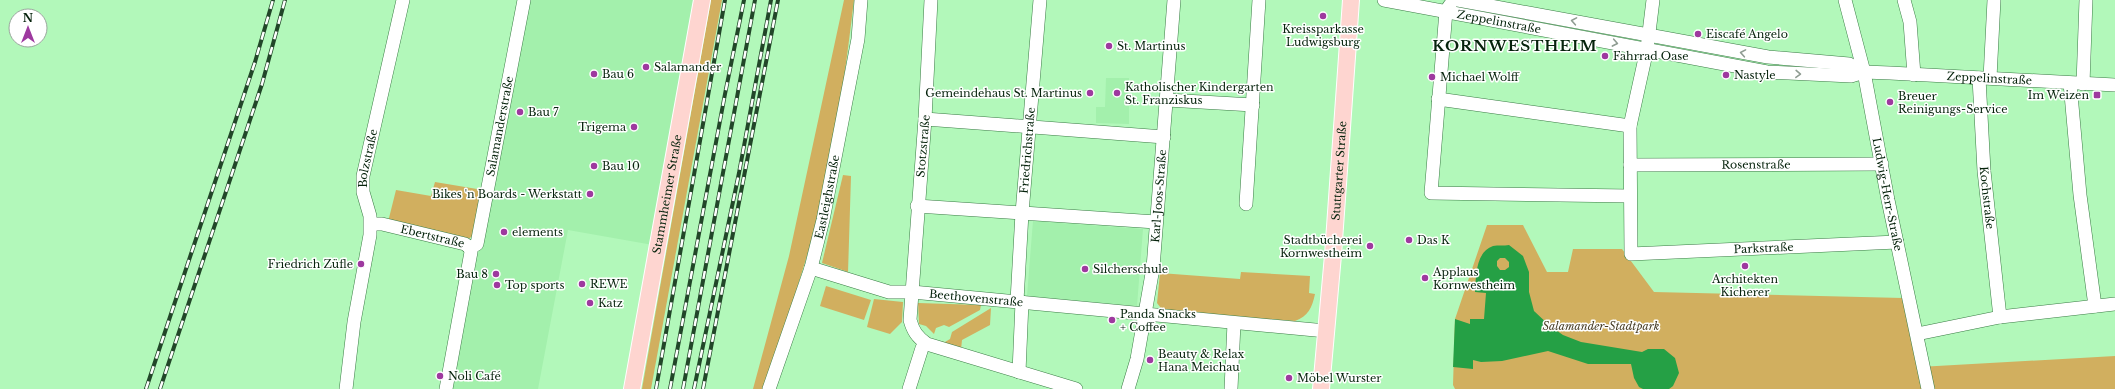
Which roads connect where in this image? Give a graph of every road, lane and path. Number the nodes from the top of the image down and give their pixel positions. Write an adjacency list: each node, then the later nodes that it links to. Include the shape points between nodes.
1 (403, 0): 41 (street, Bolzstraße, via 363,176 363,192)
2 (524, 0): 43 (street, Salamanderstraße, via 477,244)
3 (702, 0): 58 (main road, Stammheimer Straße)
4 (861, 0): 44 (street, Eastleighstraße, via 858,39 845,110)
5 (931, 0): 30 (street, Stotzstraße)
6 (1040, 0): 31 (street, Friedrichstraße)
7 (1174, 0): 28 (street, Karl-Joos-Straße)
8 (1259, 0): 29 (street)
9 (1351, 0): 52 (main road, Stuttgarter Straße)
10 (1384, 0): 18 (street, Zeppelinstraße)
11 (1454, 0): 18 (street, Zeppelinstraße)
12 (1458, 0): 19 (street, Zeppelinstraße, one-way to 12)
13 (1653, 0): 19 (street)
14 (1845, 0): 21 (street, Ludwig-Herr-Straße)
15 (1904, 0): 22 (street, via 1910,22)
16 (1994, 0): 23 (street, Kochstraße)
17 (2086, 0): 25 (street)
18 (1446, 10): 20 (street, Zeppelinstraße, one-way to 20); 27 (street)
19 (1649, 35): 20 (street); 21 (street, Zeppelinstraße, one-way to 19, via 1849,64 1768,57)
20 (1647, 49): 21 (street, Zeppelinstraße, one-way to 21, via 1767,72 1851,76); 32 (street)
21 (1864, 72): 22 (street, Zeppelinstraße); 34 (street, Ludwig-Herr-Straße)
22 (1914, 75): 23 (street, Zeppelinstraße)
23 (1985, 78): 24 (street, Zeppelinstraße); 50 (street, Kochstraße, via 1984,171)
24 (2070, 83): 25 (street, Zeppelinstraße); 48 (street, via 2080,195)
25 (2083, 84): 26 (street, Zeppelinstraße)
26 (2115, 85)
27 (1438, 99): 32 (street); 36 (street, via 1431,193)
28 (1167, 100): 29 (street); 33 (street, Karl-Joos-Straße)
29 (1253, 105): 37 (street)
30 (925, 119): 31 (street); 38 (street, Stotzstraße)
31 (1029, 126): 33 (street); 39 (street, Friedrichstraße)
32 (1630, 126): 35 (street)
33 (1164, 137): 40 (street, Karl-Joos-Straße)
34 (1882, 164): 35 (street, Rosenstraße); 42 (street, Ludwig-Herr-Straße)
35 (1630, 165): 36 (street)
36 (1630, 196): 42 (street, Parkstraße, via 1631,254)
37 (1246, 204)
38 (917, 206): 39 (street); 45 (street, Stotzstraße)
39 (1022, 213): 40 (street); 46 (street, Friedrichstraße)
40 (1156, 222): 49 (street, Karl-Joos-Straße, via 1153,268)
41 (371, 224): 43 (street, Ebertstraße, via 382,224 465,244); 56 (street, Bolzstraße, via 354,322)
42 (1897, 242): 53 (street, Ludwig-Herr-Straße)
43 (470, 248): 57 (street, Ebertstraße)
44 (811, 268): 45 (street, Beethovenstraße, via 889,292); 59 (street, Eastleighstraße)
45 (912, 292): 46 (street, Beethovenstraße); 55 (street, Stotzstraße, via 910,320 918,338 926,344)
46 (1019, 302): 49 (street, Beethovenstraße); 55 (street, Friedrichstraße)
47 (2115, 304): 48 (street)
48 (2095, 306): 50 (street)
49 (1145, 314): 51 (street, Beethovenstraße); 62 (street, Karl-Joos-Straße, via 1137,359)
50 (2000, 317): 53 (street)
51 (1234, 323): 52 (street, Beethovenstraße); 63 (street)
52 (1326, 331): 64 (main road, Stuttgarter Straße)
53 (1917, 334): 65 (street, Ludwig-Herr-Straße)
54 (922, 348): 60 (street)
55 (1019, 372): 61 (street, Stotzstraße)
56 (346, 389)
57 (446, 389)
58 (632, 389)
59 (769, 389)
60 (909, 389)
61 (1076, 389)
62 (1128, 389)
63 (1231, 389)
64 (1321, 389)
65 (1928, 389)

